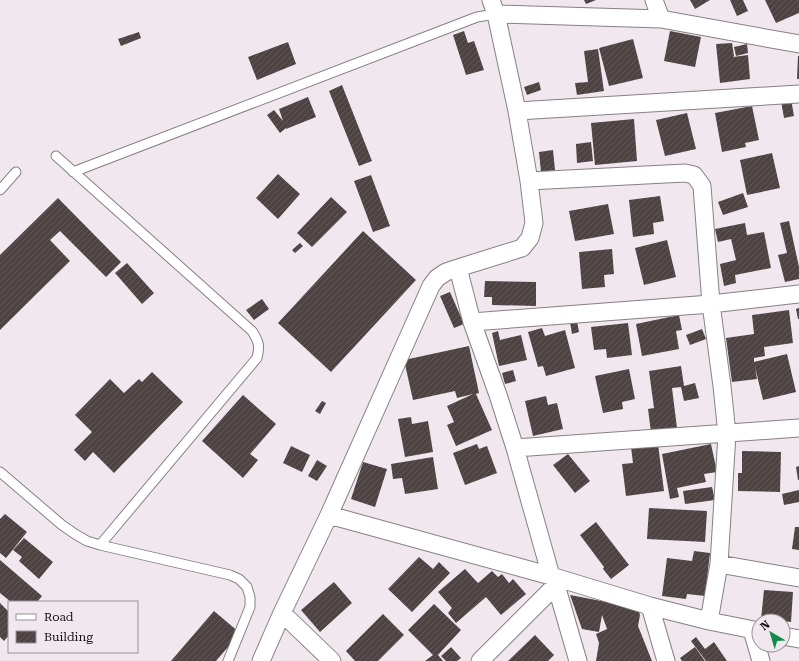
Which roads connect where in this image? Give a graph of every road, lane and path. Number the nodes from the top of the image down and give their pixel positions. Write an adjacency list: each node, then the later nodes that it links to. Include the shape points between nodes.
1 (654, 0): 3 (street)
2 (493, 7): 3 (street); 6 (street); 9 (lane, via 477,17)
3 (661, 19): 4 (street)
4 (799, 44)
5 (799, 94): 6 (street)
6 (517, 111): 10 (street)
7 (56, 156): 9 (lane)
8 (16, 172): 11 (lane)
9 (73, 172): 21 (lane, via 252,331 258,339 259,349 257,358)
10 (529, 181): 12 (street, via 534,223 530,238 522,248); 14 (street, via 685,173 694,175 702,186)
11 (0, 190)
12 (458, 268): 15 (street); 20 (street, via 446,272 431,286)
13 (799, 294): 14 (street)
14 (711, 304): 15 (street); 17 (street)
15 (472, 322): 18 (street)
16 (799, 428): 17 (street)
17 (727, 434): 18 (street); 22 (street)
18 (515, 448): 24 (street)
19 (0, 472): 21 (lane, via 68,530)
20 (329, 515): 24 (street); 26 (street)
21 (100, 545): 29 (lane, via 239,579 247,587 250,607)
22 (719, 564): 23 (street); 27 (street)
23 (799, 578)
24 (554, 580): 25 (street); 32 (street); 33 (street)
25 (650, 606): 27 (street); 34 (street)
26 (282, 613): 30 (street); 31 (street)
27 (709, 621): 28 (street)
28 (751, 629)
29 (228, 661)
30 (261, 661)
31 (332, 661)
32 (480, 661)
33 (578, 661)
34 (666, 661)

